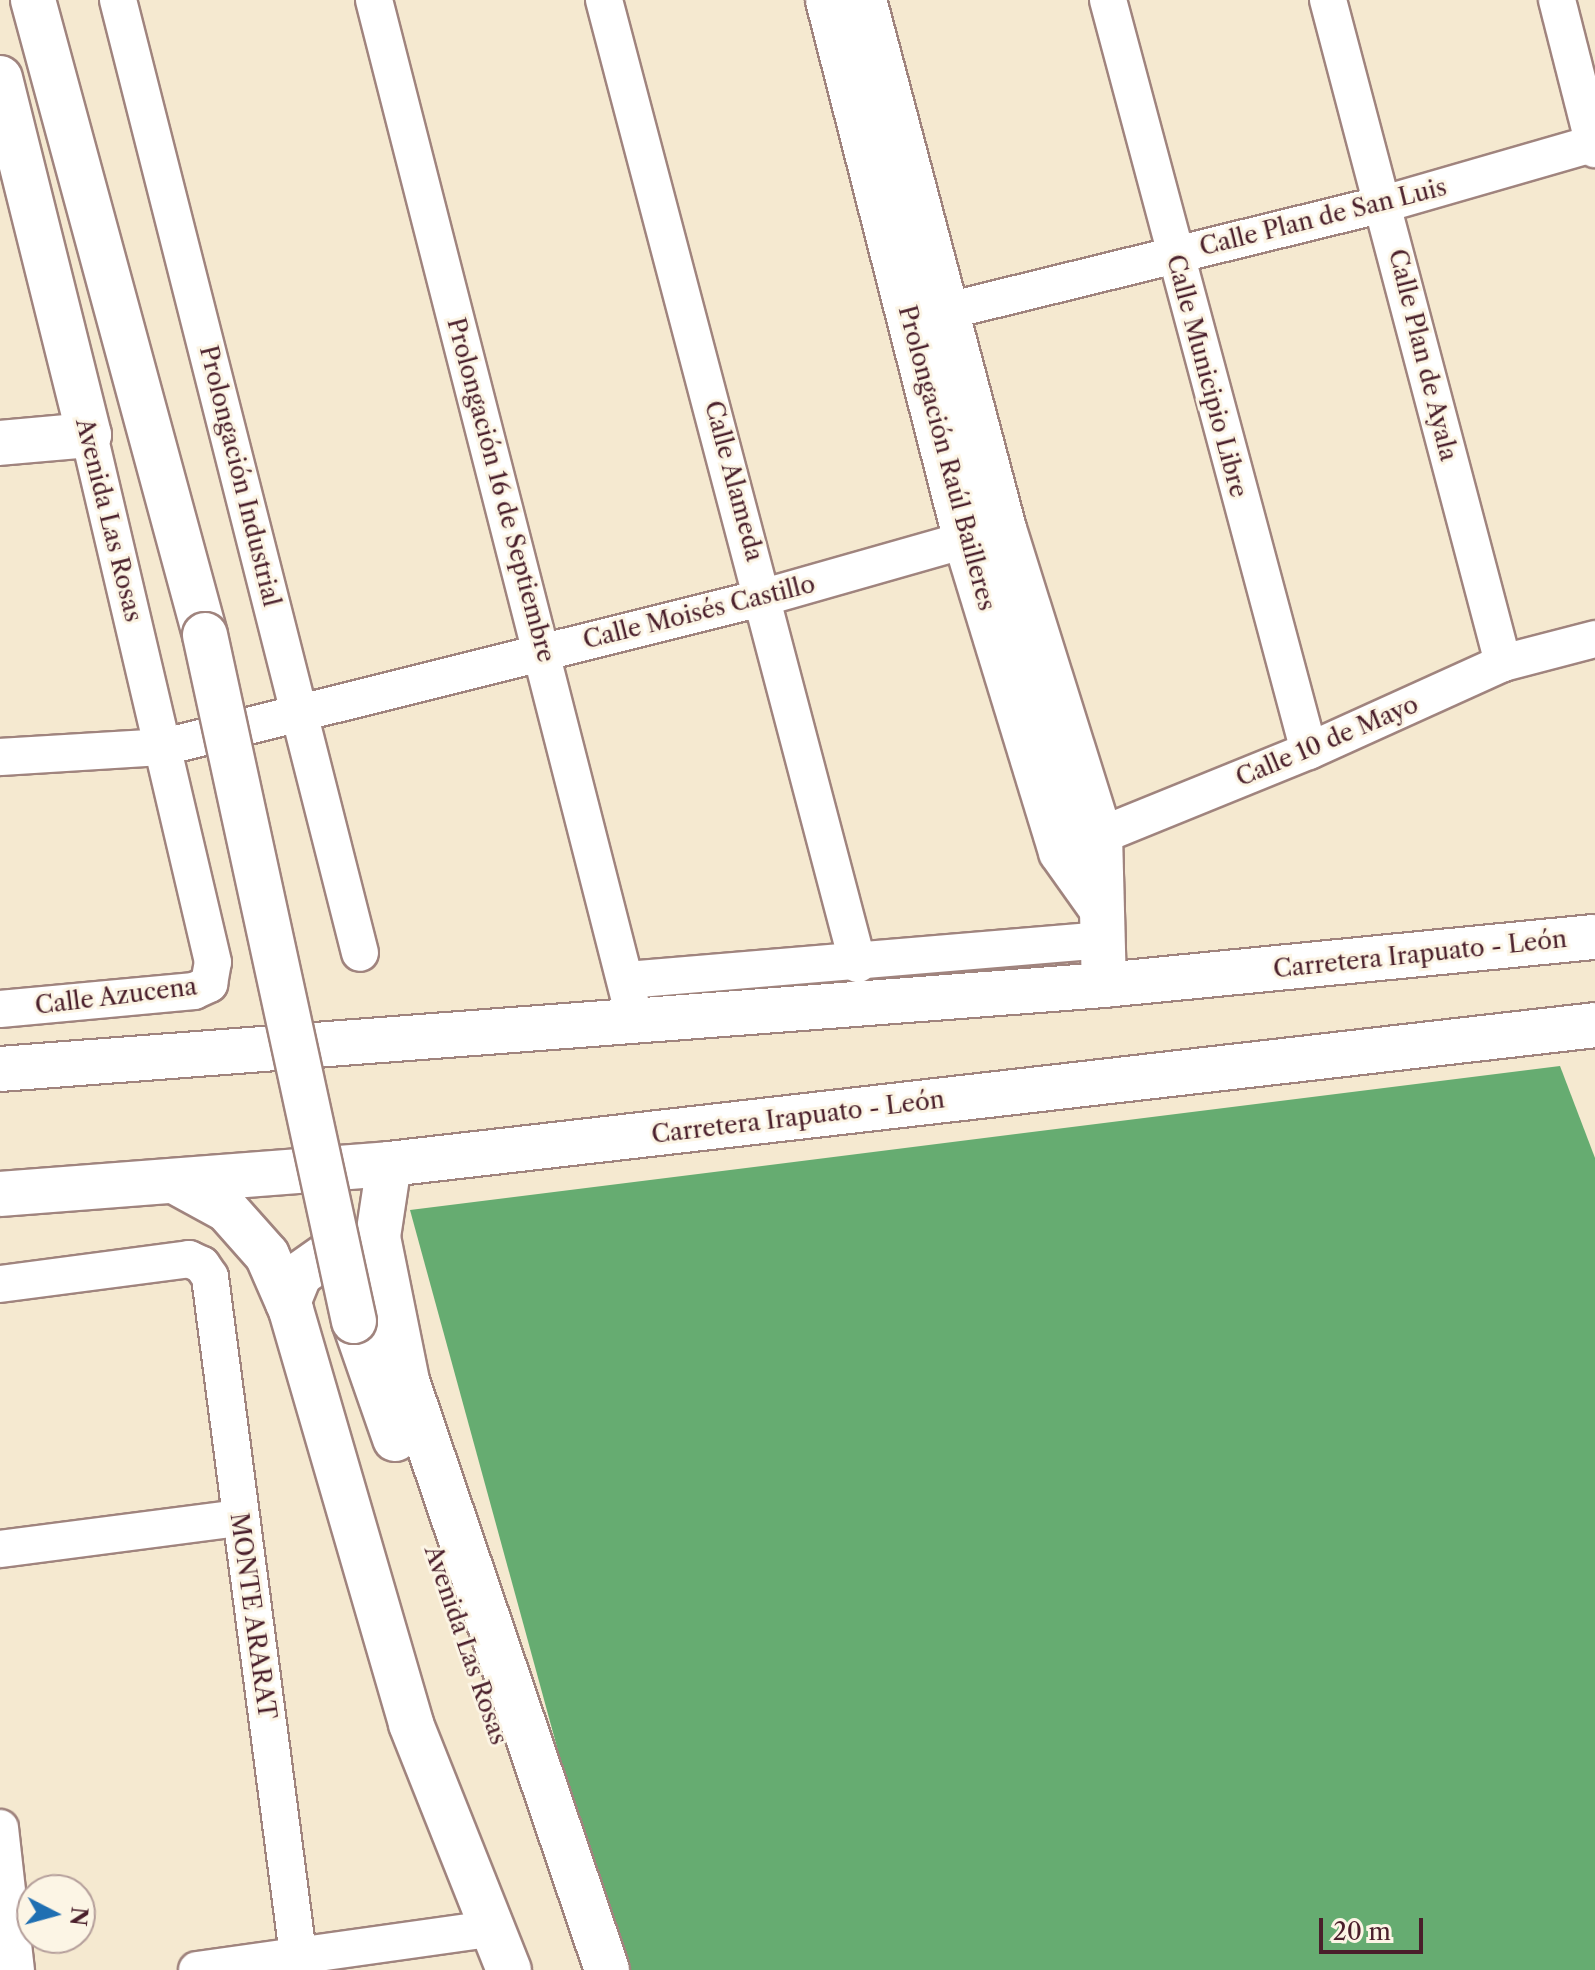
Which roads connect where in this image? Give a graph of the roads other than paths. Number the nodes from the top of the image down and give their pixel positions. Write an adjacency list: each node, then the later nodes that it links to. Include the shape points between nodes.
1 (33, 0): 52 (main road, Avenida Las Rosas, bridge, via 205,635 354,1321)
2 (118, 0): 23 (street, Prolongación Industrial)
3 (374, 0): 21 (street, Prolongación 16 de Septiembre)
4 (604, 0): 19 (street, Calle Alameda)
5 (828, 0): 15 (main road, Prolongación Raúl Bailleres)
6 (864, 0): 15 (main road, Prolongación Raúl Bailleres)
7 (1108, 0): 14 (street, Calle Municipio Libre)
8 (1328, 0): 13 (street, Calle Plan de Ayala)
9 (1557, 0): 11 (street)
10 (0, 78): 12 (main road, Avenida Las Rosas)
11 (1594, 145): 13 (street, Calle Plan de San Luis)
12 (11, 170): 16 (main road, Avenida Las Rosas)
13 (1384, 204): 14 (street, Calle Plan de San Luis); 22 (street, Calle Plan de Ayala)
14 (1173, 255): 15 (street, Calle Plan de San Luis); 25 (street, Calle Municipio Libre)
15 (927, 316): 18 (main road, Prolongación Raúl Bailleres)
16 (89, 435): 17 (main road); 24 (street, Avenida Las Rosas)
17 (0, 443)
18 (985, 535): 19 (street, Calle Moisés Castillo); 27 (main road, Prolongación Raúl Bailleres)
19 (765, 597): 21 (street, Calle Moisés Castillo); 32 (street, Calle Alameda)
20 (1595, 639): 22 (street, Calle 10 de Mayo)
21 (542, 651): 23 (street, Calle Moisés Castillo); 34 (street, Prolongación 16 de Septiembre)
22 (1503, 663): 25 (street, Calle 10 de Mayo)
23 (300, 710): 24 (street, Calle Moisés Castillo); 30 (street, Prolongación Industrial)
24 (164, 747): 26 (street, Calle Moisés Castillo); 31 (street, Avenida Las Rosas)
25 (1309, 751): 27 (street, Calle 10 de Mayo)
26 (0, 757)
27 (1080, 844): 28 (main road, Prolongación Raúl Bailleres)
28 (1099, 922): 32 (street); 33 (main road)
29 (1595, 937): 33 (main road, Carretera Irapuato - León)
30 (360, 953)
31 (213, 962): 35 (street, Calle Azucena, via 209,984 194,991)
32 (858, 964): 34 (street)
33 (1104, 985): 34 (main road, Carretera Irapuato - León)
34 (631, 1000): 37 (main road, Carretera Irapuato - León)
35 (0, 1009)
36 (1595, 1025): 38 (main road, Carretera Irapuato - León)
37 (8, 1068)
38 (389, 1164): 39 (main road, Carretera Irapuato - León); 41 (main road, via 378,1237)
39 (174, 1181): 40 (main road, Carretera Irapuato - León); 43 (main road, via 227,1210 267,1255)
40 (0, 1194)
41 (383, 1276): 43 (main road, via 357,1257 326,1256 300,1274); 53 (main road, via 407,1381)
42 (0, 1284): 44 (street, MONTE ARARAT, via 189,1259 202,1265 210,1277)
43 (288, 1303): 47 (main road, via 411,1724)
44 (240, 1518): 45 (street); 48 (street, MONTE ARARAT)
45 (0, 1549)
46 (0, 1828): 49 (street)
47 (494, 1928): 48 (street); 51 (main road)
48 (300, 1963): 50 (street)
49 (16, 1970)
50 (197, 1970)
51 (509, 1970)
52 (578, 1970)
53 (607, 1970)

